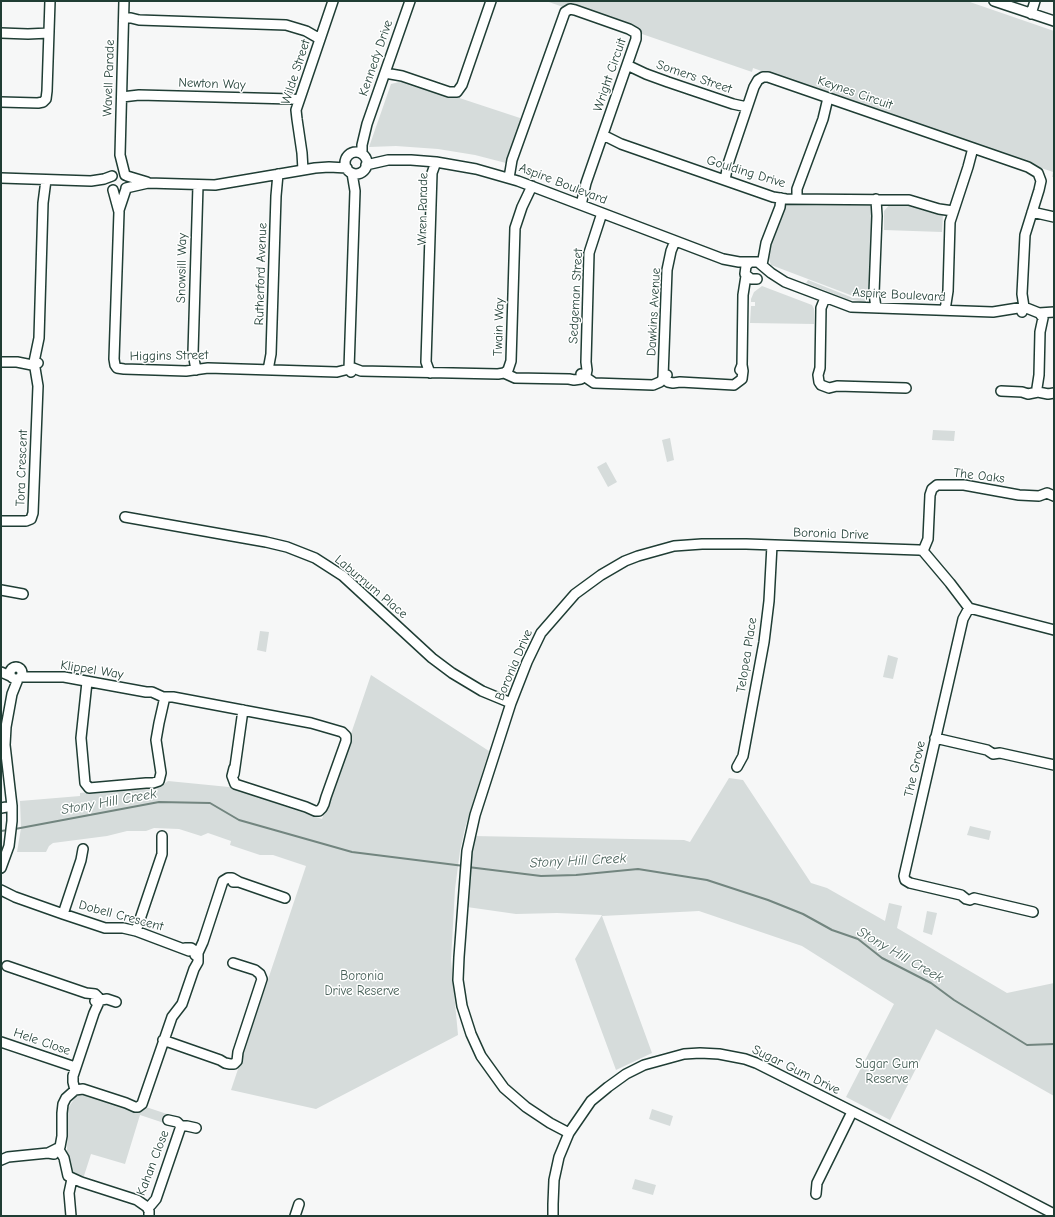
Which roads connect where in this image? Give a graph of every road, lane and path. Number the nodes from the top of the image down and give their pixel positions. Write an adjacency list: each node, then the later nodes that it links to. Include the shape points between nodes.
1 (50, 1): 12 (street)
2 (124, 1): 9 (street, Wavell Parade)
3 (333, 1): 13 (street, Wilde Street)
4 (410, 1): 15 (street, Kennedy Drive)
5 (491, 1): 15 (street, via 462,85 457,92 451,93)
6 (994, 1): 8 (street)
7 (1035, 1): 8 (street)
8 (1031, 14): 10 (street)
9 (124, 20): 13 (street, via 131,18 283,24); 16 (street, Wavell Parade)
10 (1054, 22)
11 (1, 33): 12 (street)
12 (49, 35): 18 (street, via 46,99 38,103)
13 (321, 36): 19 (street, Wilde Street)
14 (626, 67): 20 (street, Somers Street); 22 (street, Wright Circuit); 33 (street, Wright Circuit, via 636,39 634,31 575,10 566,10)
15 (386, 70): 21 (street, Kennedy Drive)
16 (122, 95): 19 (street, Newton Way, via 292,99); 24 (street, Wavell Parade)
17 (830, 98): 20 (street, Keynes Circuit, via 763,76 756,82); 23 (street, Keynes Circuit); 44 (street, via 797,189)
18 (1, 102)
19 (298, 103): 29 (street, Wilde Street, via 296,115)
20 (747, 109): 35 (street, Keynes Circuit)
21 (367, 124): 25 (street, Kennedy Drive); 27 (street, Kennedy Drive)
22 (602, 137): 35 (street, Goulding Drive); 46 (street, Wright Circuit)
23 (975, 148): 47 (street, Keynes Circuit, via 1028,167 1038,168 1044,174 1044,182); 50 (street)
24 (120, 155): 30 (street, Wavell Parade); 31 (street, Wavell Parade)
25 (349, 155): 27 (street, via 357,152); 27 (street, via 345,163); 28 (street, Aspire Boulevard)
26 (436, 162): 27 (street, Aspire Boulevard, via 388,160); 33 (street, Aspire Boulevard); 74 (street, Wren Parade, via 432,173 426,362)
27 (359, 165): 28 (street, Aspire Boulevard); 70 (street, via 355,191)
28 (329, 166): 29 (street, Aspire Boulevard)
29 (305, 170): 32 (street, Aspire Boulevard)
30 (113, 175): 31 (street, via 119,172); 37 (street); 41 (street, via 110,181)
31 (126, 175): 38 (street, Aspire Boulevard); 42 (street, via 129,182)
32 (275, 175): 39 (street, Aspire Boulevard, via 215,185); 71 (street, Rutherford Avenue)
33 (506, 177): 40 (street, Aspire Boulevard)
34 (1, 178): 36 (street)
35 (722, 179): 43 (street, Goulding Drive)
36 (44, 180): 37 (street); 69 (street, Tora Crescent, via 39,338 41,349)
37 (91, 181): 41 (street)
38 (148, 183): 39 (street, Aspire Boulevard); 42 (street, Aspire Boulevard)
39 (198, 184): 72 (street, Snowsill Way)
40 (530, 186): 46 (street, Aspire Boulevard); 73 (street, Twain Way, via 524,195 515,228 511,361)
41 (113, 189): 42 (street, via 118,192); 48 (street, Higgins Street)
42 (126, 189): 48 (street, Higgins Street)
43 (779, 198): 44 (street, Goulding Drive); 53 (street)
44 (799, 199): 45 (street, Goulding Drive)
45 (877, 199): 50 (street, Goulding Drive, via 913,200); 62 (street)
46 (579, 204): 49 (street, Aspire Boulevard)
47 (1033, 209): 51 (street); 63 (street, Keynes Circuit, via 1025,235)
48 (118, 212): 72 (street, Higgins Street, via 115,365 124,369)
49 (603, 213): 52 (street, Aspire Boulevard); 75 (street, Sedgeman Street, via 589,253 587,370)
50 (952, 214): 64 (street)
51 (1051, 216)
52 (677, 241): 54 (street, Aspire Boulevard); 76 (street, Dawkins Avenue, via 667,270 664,365)
53 (766, 243): 55 (street); 56 (street)
54 (723, 259): 55 (street, Aspire Boulevard); 57 (street, Aspire Boulevard)
55 (751, 262): 56 (street, via 758,262); 57 (street, via 746,266)
56 (762, 266): 58 (street, via 763,272); 59 (street, Aspire Boulevard)
57 (746, 274): 58 (street, via 751,279); 61 (street)
58 (758, 279): 59 (street, Aspire Boulevard); 61 (street)
59 (785, 282): 60 (street, Aspire Boulevard)
60 (827, 299): 62 (street, Aspire Boulevard, via 851,307); 77 (street, via 822,316 820,368 824,382 837,386)
61 (743, 302): 76 (street, via 742,365 736,380 724,383 680,382)
62 (874, 308): 64 (street, Aspire Boulevard)
63 (1022, 309): 64 (street, Aspire Boulevard, via 1010,315); 67 (street, Aspire Boulevard)
64 (947, 310)
65 (1054, 312): 67 (street, Aspire Boulevard)
66 (1054, 316): 67 (street, Aspire Boulevard)
67 (1041, 317): 78 (street)
68 (1, 362): 69 (street)
69 (36, 362): 83 (street, Tora Crescent, via 40,377 33,516 26,521)
70 (351, 368): 71 (street, Higgins Street, via 337,372); 74 (street, Twain Way, via 354,375 359,376 417,378)
71 (271, 370): 72 (street, Higgins Street, via 208,368)
72 (193, 371)
73 (506, 371): 74 (street, Twain Way, via 498,374); 75 (street, via 521,377 577,380)
74 (430, 373)
75 (582, 376): 76 (street, via 598,383 653,385)
76 (666, 377)
77 (906, 388)
78 (1038, 389): 79 (street, via 1028,394); 80 (street)
79 (1001, 391)
80 (1054, 393)
81 (1053, 496): 85 (street, The Oaks, via 1044,499 1039,496 964,485 937,485 930,495 928,539)
82 (125, 517): 94 (street, Laburnum Place, via 266,542 315,558 343,576 432,658 452,673 482,691)
83 (1, 521)
84 (772, 545): 85 (street, Boronia Drive); 94 (street, Boronia Drive, via 674,546 638,556 613,568 575,594 540,633); 98 (street, Telopea Place, via 764,642 743,756)
85 (923, 551): 88 (street)
86 (1, 590): 87 (street)
87 (23, 594)
88 (969, 608): 89 (street); 96 (street, The Grove, via 963,619)
89 (1054, 630)
90 (1, 671): 91 (street)
91 (16, 675): 92 (street, Klippel Way, via 64,677); 99 (street, via 5,746)
92 (89, 682): 93 (street, Klippel Way, via 146,692); 93 (street, via 81,738 86,786 89,788 146,783 157,777 159,765 156,740)
93 (163, 699): 95 (street, via 178,698)
94 (511, 703): 122 (street, Boronia Drive, via 475,815 467,851 458,980 462,1006 471,1034 481,1056 504,1088 526,1107)
95 (245, 710): 95 (street, via 234,768 235,779 245,786 319,811 342,748 341,736 330,729 311,723)
96 (935, 738): 97 (street, via 987,750 993,754 1000,753); 106 (street, The Grove, via 905,880 960,895 966,899 974,898)
97 (1054, 765)
98 (737, 767)
99 (12, 808): 100 (street); 103 (street, via 11,839)
100 (1, 809)
101 (162, 836): 108 (street, via 162,854)
102 (83, 849): 107 (street, via 82,860)
103 (1, 868)
104 (3, 890): 107 (street, Dobell Crescent, via 15,897)
105 (285, 898): 109 (street, via 239,882 229,882 221,892)
106 (1033, 912)
107 (63, 914): 108 (street, Dobell Crescent, via 105,928)
108 (136, 931): 109 (street, Dobell Crescent)
109 (197, 954): 114 (street, via 182,1004 172,1017)
110 (233, 963): 114 (street, via 255,970 262,979 238,1052 232,1059 220,1060)
111 (7, 966): 112 (street, via 86,992)
112 (97, 1000): 113 (street, via 107,998); 116 (street)
113 (116, 1002)
114 (163, 1040): 117 (street, via 140,1102 126,1103 83,1089)
115 (1, 1042): 116 (street, Hele Close)
116 (75, 1067): 117 (street)
117 (75, 1090): 123 (street, via 63,1104)
118 (852, 1112): 122 (street, Sugar Gum Drive, via 745,1059 719,1054 684,1054 644,1065 626,1074 592,1101); 126 (street, via 817,1183); 129 (street, Sugar Gum Drive)
119 (168, 1120): 120 (street, Kahan Close)
120 (181, 1126): 121 (street, Kahan Close); 128 (street, Kahan Close)
121 (196, 1128)
122 (569, 1133): 132 (street, Sugar Gum Drive, via 559,1157 554,1180)
123 (60, 1150): 124 (street); 125 (street, via 68,1176)
124 (3, 1158)
125 (72, 1179): 128 (street, via 137,1200); 130 (street, via 69,1193)
126 (816, 1194)
127 (299, 1204): 131 (street)
128 (150, 1211)
129 (1054, 1214)
130 (71, 1216)
131 (295, 1216)
132 (553, 1216)

